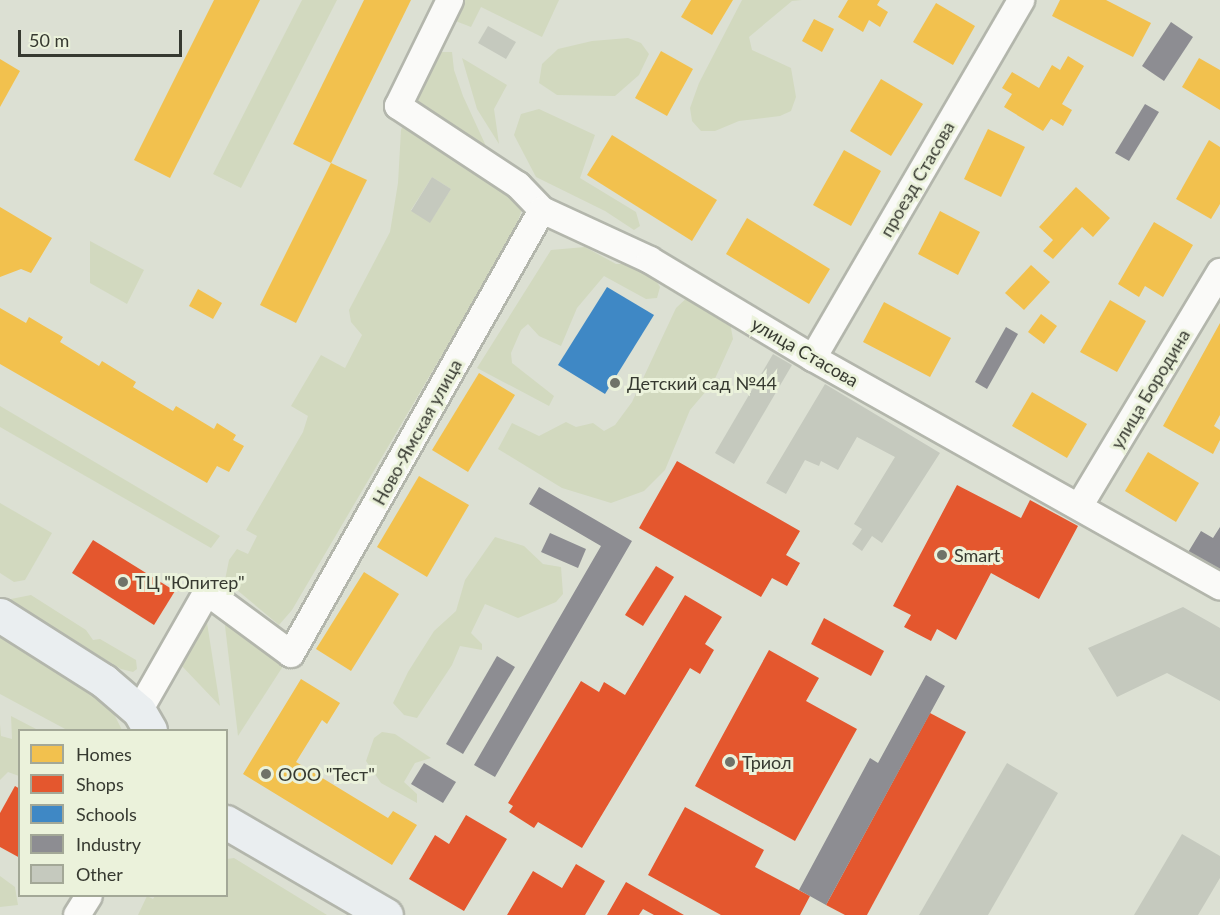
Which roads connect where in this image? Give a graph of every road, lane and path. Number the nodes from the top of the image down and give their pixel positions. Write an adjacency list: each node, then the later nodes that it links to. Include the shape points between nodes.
1 (450, 0): 3 (street, улица Стасова, via 398,106 518,185)
2 (1021, 0): 5 (street, проезд Стасова)
3 (542, 210): 5 (street, улица Стасова, via 650,260); 9 (street, Ново-Ямская улица, via 291,654 207,592)
4 (1220, 272): 6 (street, улица Бородина)
5 (813, 358): 6 (street, улица Стасова)
6 (1080, 505): 7 (street, улица Стасова)
7 (1220, 586)
8 (0, 615): 9 (main road, via 104,681)
9 (145, 721)
10 (228, 823): 13 (main road)
11 (88, 897): 12 (street)
12 (76, 915)
13 (386, 915)

